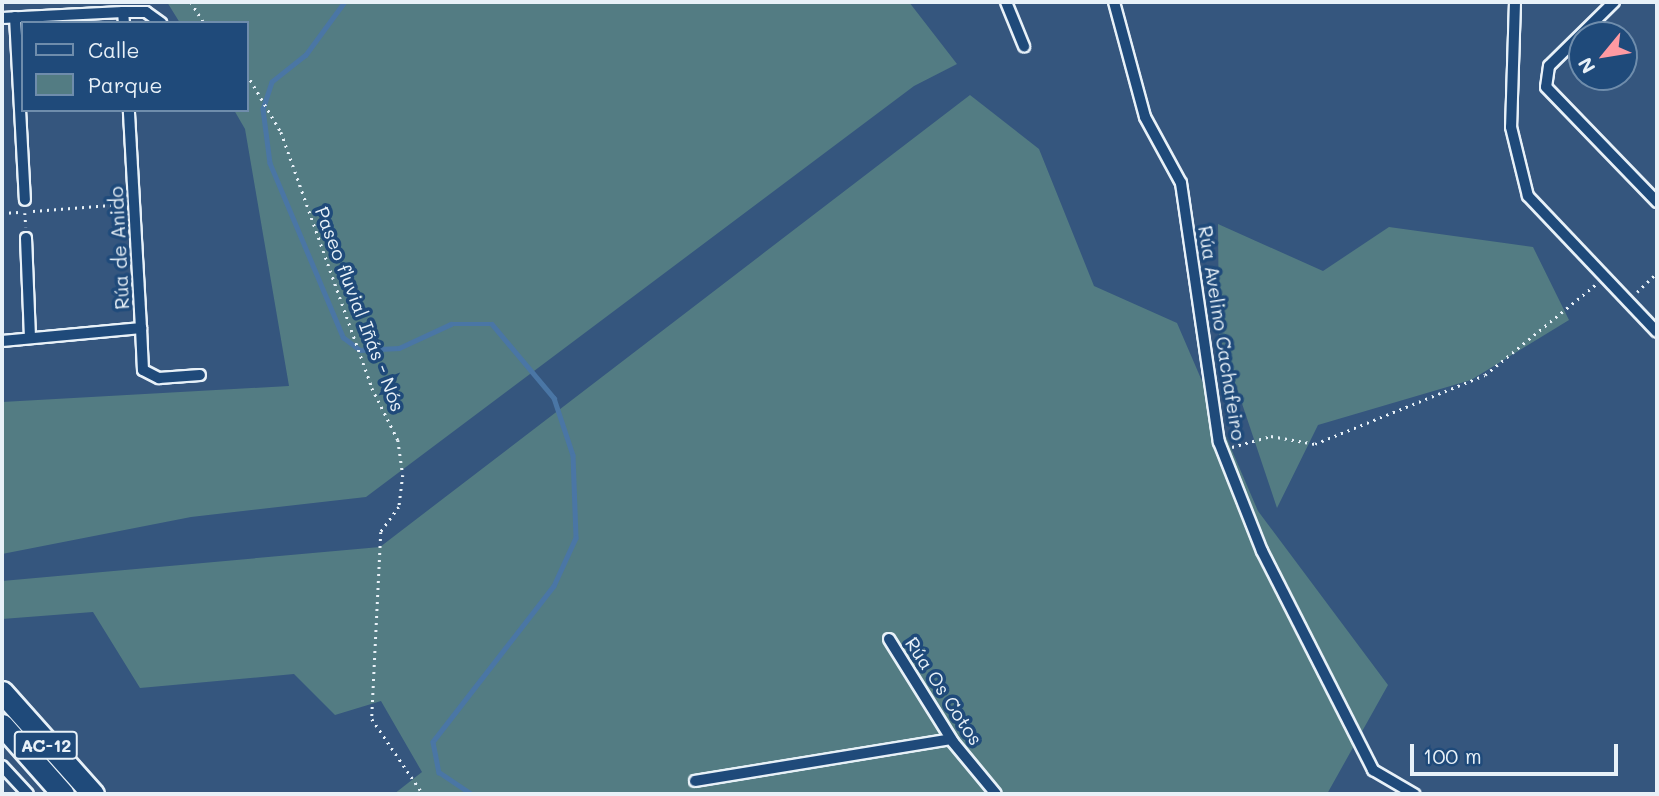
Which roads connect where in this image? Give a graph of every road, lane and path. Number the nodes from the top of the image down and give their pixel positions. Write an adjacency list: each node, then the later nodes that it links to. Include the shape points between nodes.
1 (191, 2): 10 (path)
2 (1006, 2): 11 (street)
3 (1114, 2): 27 (street, Rúa Avelino Cachafeiro, via 1145,117 1181,183)
4 (1515, 2): 20 (street, via 1511,127 1528,196)
5 (1614, 2): 14 (street, via 1549,66 1546,87)
6 (15, 17): 7 (street); 8 (street); 16 (street)
7 (123, 17): 9 (street, via 146,12)
8 (2, 18)
9 (159, 21)
10 (203, 21)
11 (1024, 46)
12 (248, 76): 37 (path, Paseo fluvial Iñás - Nós, via 270,114 363,362 398,440 403,475 400,507 381,532 372,719)
13 (129, 112): 15 (street, Rúa de Anido)
14 (1657, 202)
15 (134, 203): 16 (path); 22 (street, Rúa de Anido)
16 (25, 206): 17 (path); 18 (path)
17 (2, 213)
18 (26, 238): 24 (street)
19 (1657, 273): 21 (path)
20 (1604, 277): 21 (street); 27 (path, via 1485,376 1315,444 1270,436)
21 (1627, 301): 23 (street)
22 (141, 328): 24 (street, Rúa de Anido); 26 (street, via 143,370 159,378)
23 (1657, 332)
24 (30, 338): 25 (street, Rúa de Anido)
25 (2, 341)
26 (200, 375)
27 (1222, 450): 39 (street, Rúa Avelino Cachafeiro, via 1262,551 1373,770)
28 (889, 639): 31 (street, Rúa Os Cotos)
29 (2, 692): 36 (highway, AC-12)
30 (2, 725): 35 (highway, AC-12)
31 (951, 739): 33 (street, via 846,751); 38 (street, Rúa Os Cotos)
32 (2, 766): 34 (street)
33 (695, 781)
34 (26, 794)
35 (63, 794)
36 (93, 794)
37 (423, 794)
38 (996, 794)
39 (1414, 794)

